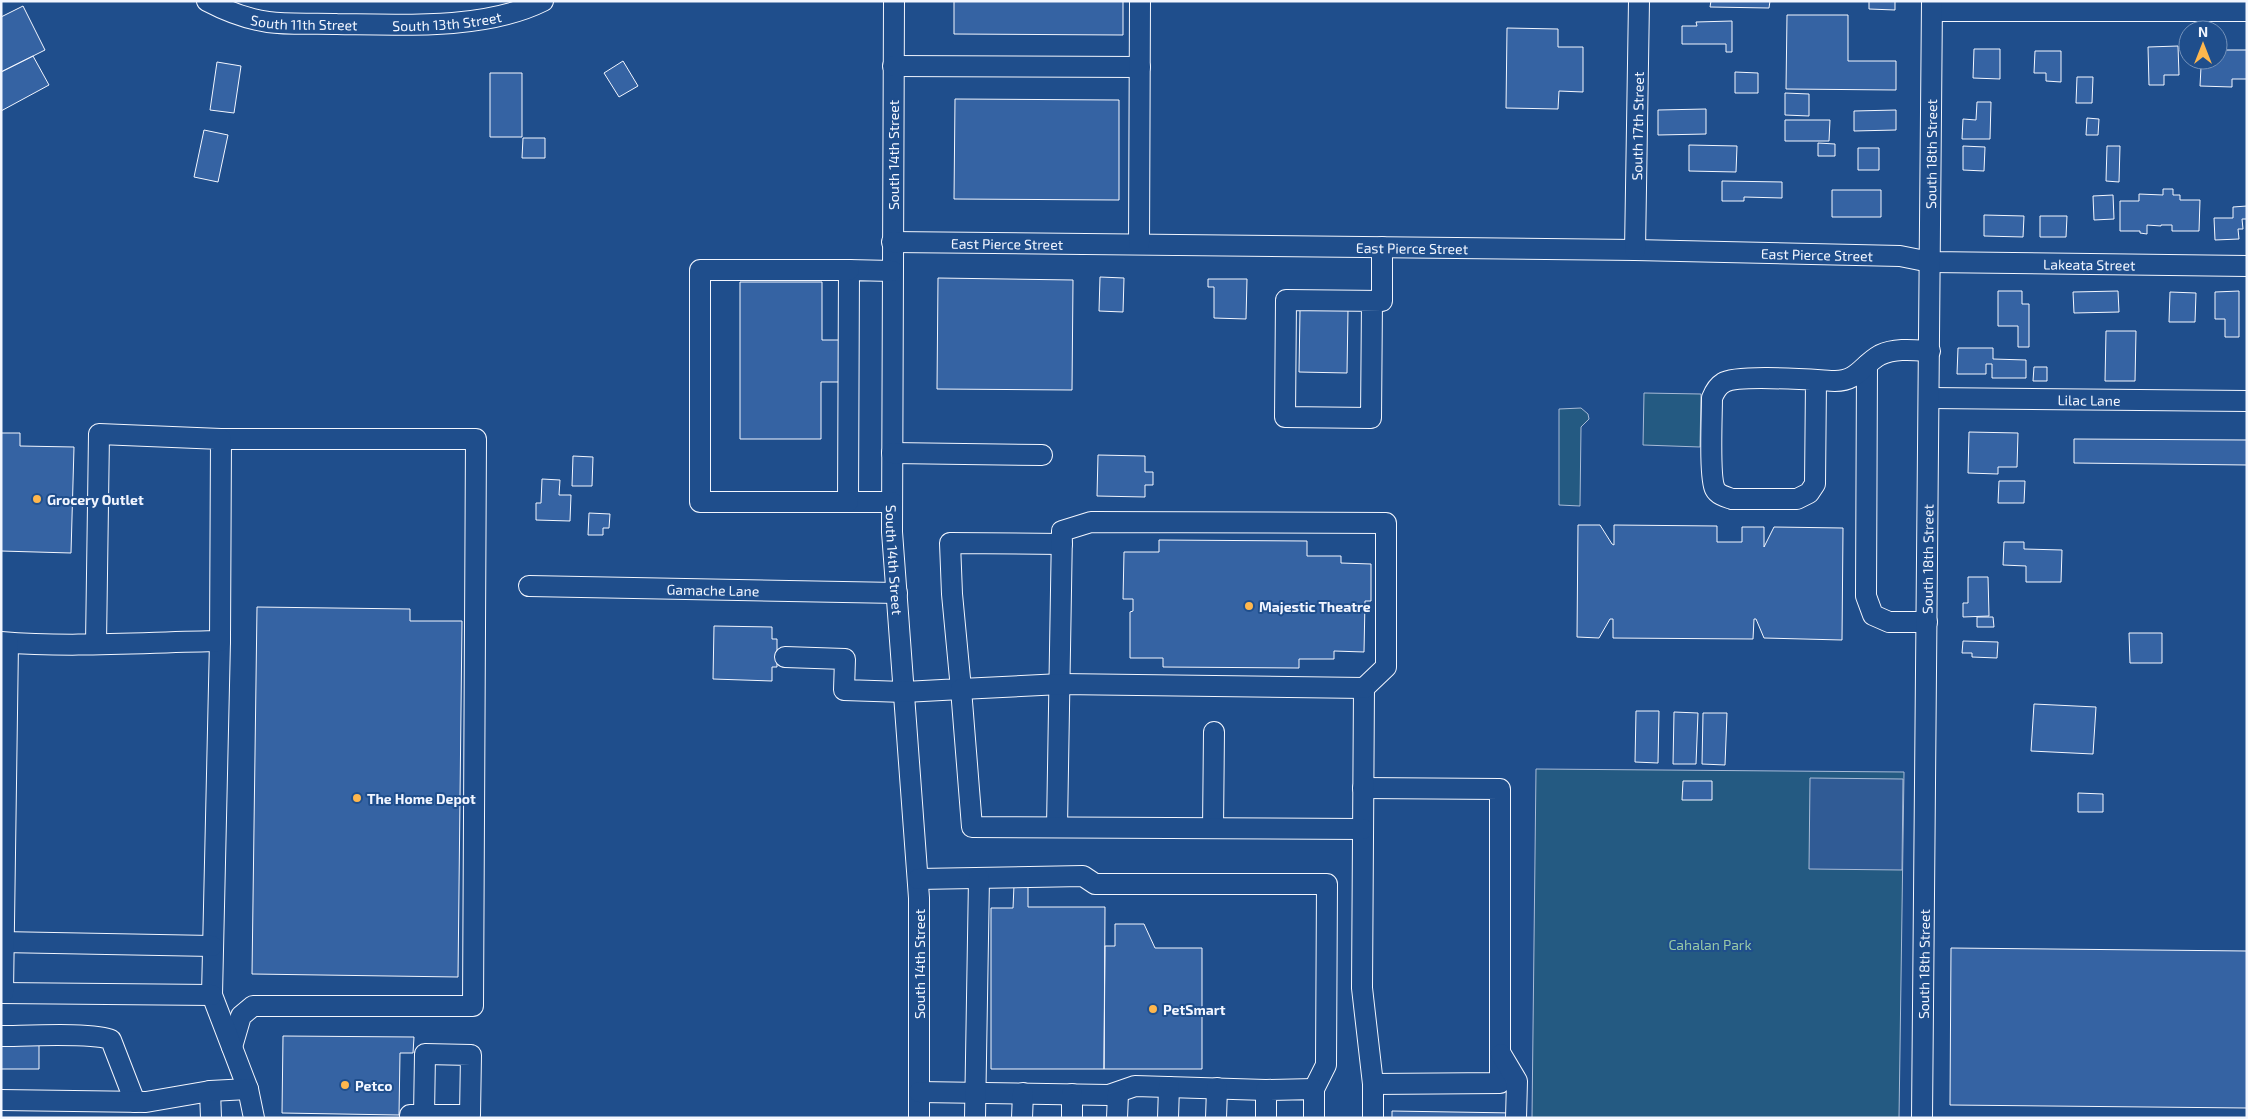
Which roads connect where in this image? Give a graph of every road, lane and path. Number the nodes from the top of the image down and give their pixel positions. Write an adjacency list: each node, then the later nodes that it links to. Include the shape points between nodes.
1 (207, 1): 8 (street, South 11th Street, via 226,12 268,22)
2 (544, 1): 8 (street, South 13th Street, via 480,22)
3 (894, 1): 9 (street, South 14th Street)
4 (1140, 1): 10 (street)
5 (1639, 1): 14 (street, South 17th Street)
6 (1932, 6): 7 (street); 15 (street, South 18th Street)
7 (2247, 11)
8 (376, 25)
9 (893, 66): 10 (street); 11 (street, South 14th Street)
10 (1140, 67): 12 (street)
11 (892, 242): 12 (street, East Pierce Street); 18 (street, South 14th Street)
12 (1139, 244): 13 (street, East Pierce Street)
13 (1382, 247): 14 (street, East Pierce Street); 19 (street, via 1382,301)
14 (1635, 250): 15 (street, East Pierce Street, via 1900,256)
15 (1930, 262): 16 (street, Lakeata Street); 20 (street, South 18th Street)
16 (2247, 266)
17 (849, 270): 18 (street); 28 (street); 28 (street, via 700,270 700,502)
18 (892, 270): 26 (street, South 14th Street)
19 (1372, 301): 19 (street, via 1286,300 1285,417 1371,418)
20 (1930, 351): 21 (street, via 1899,350 1880,355); 23 (street, South 18th Street)
21 (1867, 365): 22 (street, via 1857,376 1841,381); 33 (street, via 1866,596 1873,615 1889,622)
22 (1816, 380): 22 (street, via 1735,379 1723,382 1712,398 1715,489 1732,499 1797,499 1809,492 1815,484)
23 (1930, 398): 24 (street, Lilac Lane); 33 (street, South 18th Street)
24 (2247, 401)
25 (221, 439): 34 (street); 36 (street, via 99,434); 56 (street, via 476,439 472,1006 254,1006 241,1016)
26 (892, 453): 27 (street); 29 (street, South 14th Street)
27 (1042, 456)
28 (848, 502): 29 (street)
29 (892, 502): 32 (street, South 14th Street)
30 (1062, 544): 38 (street); 39 (street, via 1062,531 1091,522 1386,523 1386,667); 40 (street, via 950,543)
31 (529, 586): 32 (street, Gamache Lane)
32 (897, 593): 42 (street, South 14th Street)
33 (1927, 622): 85 (street, South 18th Street)
34 (220, 641): 36 (street); 52 (street)
35 (5, 642): 36 (street, via 26,645); 41 (street)
36 (96, 644)
37 (785, 656): 42 (street, via 845,659 844,690)
38 (1061, 684): 39 (street); 40 (street); 46 (street)
39 (1364, 688): 45 (street)
40 (961, 689): 42 (street); 46 (street, via 972,827)
41 (4, 691): 44 (street)
42 (904, 692): 49 (street, South 14th Street)
43 (1214, 732): 47 (street)
44 (4, 738): 51 (street)
45 (1363, 788): 48 (street); 57 (street, via 1500,789)
46 (1057, 827): 47 (street)
47 (1213, 828): 48 (street)
48 (1363, 829): 58 (street, via 1362,988)
49 (918, 878): 50 (street); 65 (street, South 14th Street)
50 (979, 878): 62 (street, via 1083,876 1096,884 1327,884 1326,1065); 66 (street)
51 (2, 942): 52 (street); 53 (street)
52 (212, 946): 54 (street)
53 (2, 993): 54 (street)
54 (212, 994): 56 (street)
55 (1, 1036): 71 (street, via 92,1036 111,1040)
56 (232, 1047): 61 (street)
57 (1500, 1051): 58 (street, via 1500,1083); 84 (street, via 1516,1081)
58 (1373, 1084): 83 (street)
59 (1168, 1087): 60 (street); 68 (street, via 1135,1086); 79 (street)
60 (1217, 1088): 63 (street); 80 (street)
61 (248, 1089): 64 (street); 73 (street)
62 (1314, 1089): 63 (street); 82 (street)
63 (1266, 1090): 81 (street)
64 (210, 1091): 71 (street); 72 (street)
65 (919, 1092): 66 (street); 74 (street, South 14th Street)
66 (976, 1092): 67 (street); 75 (street)
67 (1023, 1093): 69 (street); 76 (street)
68 (1118, 1093): 69 (street); 78 (street)
69 (1072, 1094): 77 (street)
70 (1, 1100): 71 (street)
71 (135, 1102)
72 (211, 1118)
73 (254, 1118)
74 (919, 1118)
75 (975, 1118)
76 (1022, 1118)
77 (1072, 1118)
78 (1117, 1118)
79 (1168, 1118)
80 (1216, 1118)
81 (1266, 1118)
82 (1314, 1118)
83 (1373, 1118)
84 (1516, 1118)
85 (1922, 1118)

